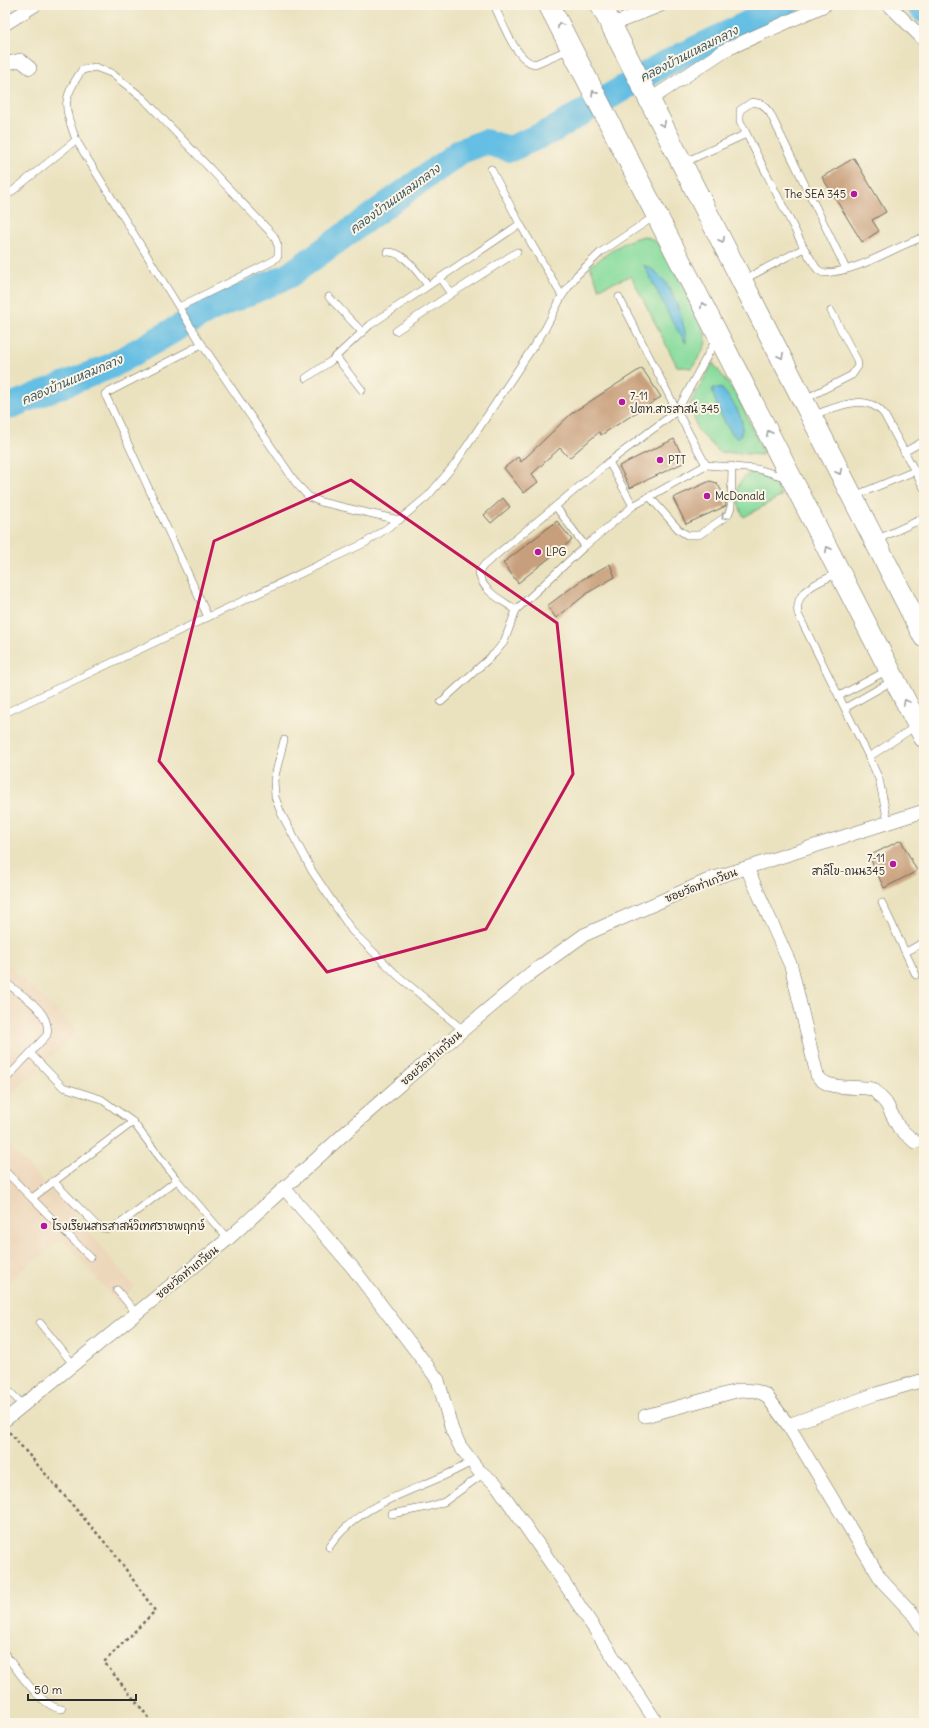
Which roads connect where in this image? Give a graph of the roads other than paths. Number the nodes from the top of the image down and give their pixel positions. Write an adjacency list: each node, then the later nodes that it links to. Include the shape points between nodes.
1 (35, 5): 8 (street)
2 (494, 5): 10 (lane, via 519,55 528,64 535,64)
3 (549, 5): 10 (main road, one-way to 3)
4 (661, 5): 7 (street)
5 (825, 5): 13 (street, via 725,50)
6 (889, 5): 9 (street)
7 (607, 11): 13 (main road)
8 (5, 24)
9 (924, 40)
10 (572, 48): 19 (main road, one-way to 10)
11 (5, 64): 12 (street, via 20,60)
12 (30, 68)
13 (648, 94): 16 (main road, one-way to 16)
14 (746, 134): 16 (lane); 22 (lane); 25 (lane, via 740,121 740,110 752,102 762,104 770,113)
15 (76, 140): 18 (lane); 33 (lane); 33 (lane, via 66,100 82,70 95,67 110,73 143,98 274,236 278,256 273,261)
16 (683, 163): 27 (main road, one-way to 27)
17 (491, 169): 20 (lane)
18 (5, 197)
19 (657, 215): 30 (lane, via 601,252 577,275); 37 (main road, one-way to 19)
20 (520, 224): 26 (lane); 30 (lane)
21 (924, 237): 25 (lane)
22 (804, 248): 25 (lane, via 817,269 823,273); 27 (lane)
23 (386, 252): 28 (lane, via 397,253 403,257)
24 (517, 252): 29 (lane)
25 (846, 269)
26 (440, 278): 28 (lane); 29 (lane)
27 (743, 280): 42 (main road, one-way to 42)
28 (428, 285): 36 (lane)
29 (451, 294): 35 (lane)
30 (562, 296): 57 (lane, via 545,329 455,464 428,496)
31 (329, 297): 36 (lane)
32 (620, 297): 43 (lane)
33 (181, 310): 38 (lane)
34 (831, 311): 42 (lane, via 858,366 852,375)
35 (396, 331)
36 (362, 332): 39 (lane)
37 (719, 335): 43 (lane); 50 (main road, one-way to 37)
38 (201, 342): 57 (lane, via 296,483 309,497); 62 (lane, via 105,394)
39 (336, 357): 40 (lane); 41 (lane)
40 (306, 378)
41 (362, 390)
42 (807, 408): 45 (lane, via 853,402 876,405 884,414); 53 (main road, one-way to 53)
43 (678, 411): 46 (lane); 47 (lane)
44 (924, 442): 45 (lane)
45 (904, 452): 49 (lane)
46 (609, 462): 54 (lane); 55 (lane)
47 (706, 465): 48 (lane); 52 (lane)
48 (732, 466): 50 (lane); 52 (lane, one-way to 52, via 731,507 728,515 699,535 687,536 679,530)
49 (915, 471): 51 (lane); 53 (lane)
50 (793, 480): 60 (main road, one-way to 50)
51 (924, 488)
52 (649, 496): 54 (lane)
53 (852, 497): 58 (main road)
54 (633, 506): 59 (lane)
55 (556, 507): 59 (lane); 61 (lane, via 484,565 479,572 485,588)
56 (924, 518): 58 (lane)
57 (399, 520): 62 (lane, via 365,543)
58 (874, 541): 63 (main road)
59 (585, 546): 61 (lane)
60 (840, 572): 64 (main road); 65 (lane, via 803,593 796,605 798,614)
61 (516, 610): 66 (lane, via 504,642 496,653)
62 (208, 617): 68 (lane)
63 (924, 637)
64 (892, 675): 65 (lane); 67 (lane); 69 (main road, one-way to 64)
65 (839, 696): 67 (lane)
66 (441, 702)
67 (845, 708): 71 (lane)
68 (5, 713)
69 (921, 731): 71 (lane)
70 (284, 740): 80 (lane, via 274,780 275,797 281,814 312,871 352,931 397,975)
71 (869, 757): 73 (lane, via 879,779)
72 (924, 811): 73 (street, ซอยวัดท่าเกวียน)
73 (888, 822): 74 (street, ซอยวัดท่าเกวียน)
74 (747, 868): 80 (street, ซอยวัดท่าเกวียน, via 711,879 584,935 531,973); 84 (street, via 791,966 820,1080 830,1085 873,1088 886,1103 899,1128)
75 (882, 902): 77 (lane)
76 (924, 942): 77 (lane)
77 (906, 952): 78 (lane)
78 (916, 975)
79 (5, 982): 81 (lane, via 30,1001 46,1018 47,1035)
80 (463, 1030): 88 (street, ซอยวัดท่าเกวียน)
81 (31, 1054): 82 (lane); 83 (lane, via 63,1088 102,1098)
82 (5, 1080)
83 (133, 1122): 86 (lane); 87 (lane)
84 (915, 1142)
85 (5, 1171): 89 (lane)
86 (177, 1180): 87 (lane, via 121,1223 103,1229); 90 (lane)
87 (53, 1181): 89 (lane)
88 (284, 1188): 90 (street, ซอยวัดท่าเกวียน); 102 (street, via 353,1268 438,1380 452,1430)
89 (32, 1198): 91 (lane)
90 (228, 1239): 93 (street, ซอยวัดท่าเกวียน)
91 (90, 1257)
92 (117, 1290): 93 (lane)
93 (136, 1313): 95 (street, ซอยวัดท่าเกวียน)
94 (40, 1323): 95 (lane)
95 (73, 1364): 98 (street, ซอยวัดท่าเกวียน)
96 (924, 1380): 101 (street)
97 (5, 1387): 98 (lane)
98 (22, 1404): 100 (street, ซอยวัดท่าเกวียน)
99 (645, 1416): 101 (street, via 740,1390 756,1391 766,1395)
100 (5, 1420)
101 (788, 1425): 106 (street, via 882,1581 913,1614)
102 (471, 1462): 103 (street); 105 (lane, via 443,1478 386,1500 345,1526)
103 (483, 1474): 104 (lane, via 444,1502); 109 (street, via 496,1484)
104 (392, 1514)
105 (329, 1547)
106 (924, 1630)
107 (5, 1654): 108 (lane, via 40,1696 51,1705)
108 (62, 1709)
109 (657, 1723)

